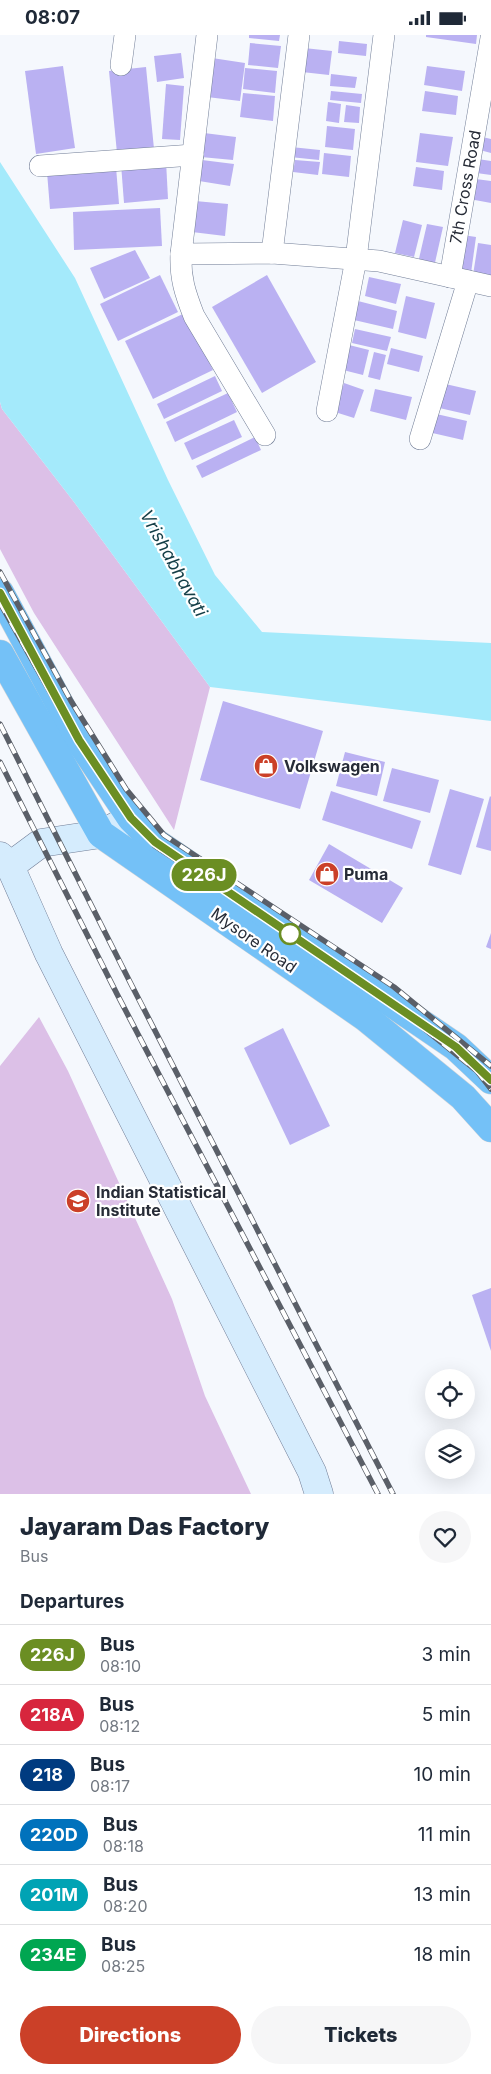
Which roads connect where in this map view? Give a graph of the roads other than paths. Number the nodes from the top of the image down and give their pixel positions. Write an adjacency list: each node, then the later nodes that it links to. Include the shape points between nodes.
1 (125, 35): 6 (street)
2 (207, 35): 7 (street)
3 (299, 35): 9 (street)
4 (384, 35): 11 (street)
5 (490, 45): 12 (street, 7th Cross Road)
6 (122, 65)
7 (193, 155): 8 (street); 10 (street)
8 (40, 166)
9 (272, 253): 10 (street); 11 (street)
10 (181, 254): 15 (street, via 185,294 194,315)
11 (356, 259): 12 (street); 14 (street)
12 (459, 279): 13 (street); 16 (street, 7th Cross Road)
13 (491, 286)
14 (327, 411)
15 (265, 435)
16 (420, 439)
17 (0, 593): 19 (highway, Mysore Road, via 79,740)
18 (0, 654): 20 (highway, Mysore Road)
19 (131, 818): 20 (street); 22 (highway, Mysore Road, via 155,842 456,1047)
20 (101, 834): 21 (street, via 40,843); 23 (highway, Mysore Road, via 365,1017 463,1097)
21 (5, 861): 24 (street, via 312,1472)
22 (491, 1081)
23 (491, 1128)
24 (319, 1494)

